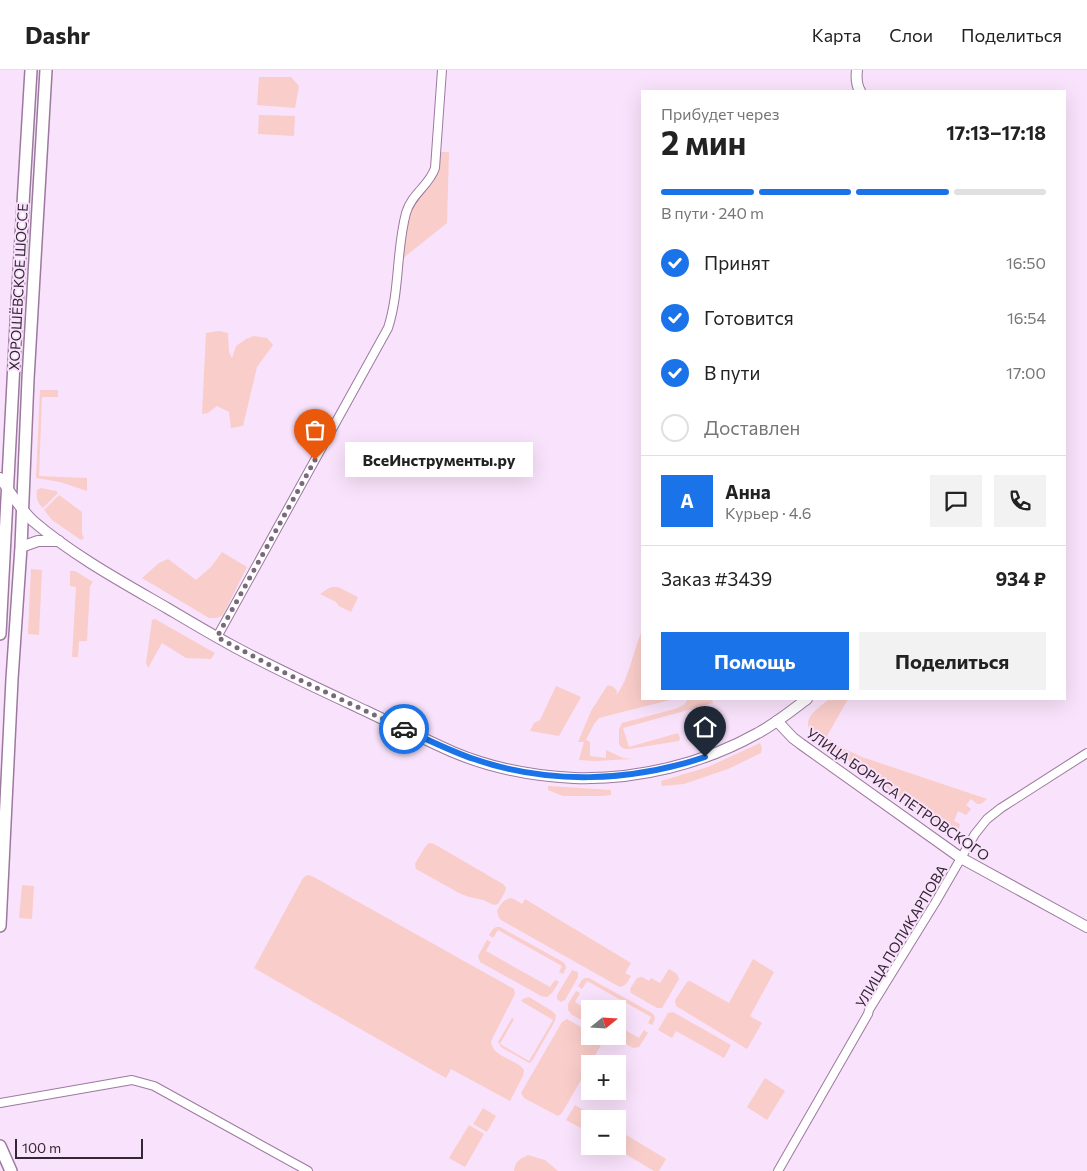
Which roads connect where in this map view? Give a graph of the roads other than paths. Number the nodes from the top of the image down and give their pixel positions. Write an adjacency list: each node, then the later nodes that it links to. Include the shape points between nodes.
1 (30, 70): 6 (main road, ХОРОШЁВСКОЕ ШОССЕ)
2 (46, 70): 7 (main road, ХОРОШЁВСКОЕ ШОССЕ)
3 (442, 70): 18 (street, via 435,168 431,179 412,199 406,214 388,328)
4 (857, 70): 5 (street)
5 (859, 89)
6 (28, 126): 7 (street, via 32,136); 8 (main road, ХОРОШЁВСКОЕ ШОССЕ)
7 (42, 141): 9 (main road, ХОРОШЁВСКОЕ ШОССЕ)
8 (26, 164): 9 (street, via 34,157 39,159); 11 (main road, ХОРОШЁВСКОЕ ШОССЕ)
9 (40, 165): 12 (main road, ХОРОШЁВСКОЕ ШОССЕ)
10 (0, 478): 11 (street)
11 (8, 489): 12 (street); 13 (main road, ХОРОШЁВСКОЕ ШОССЕ)
12 (22, 510): 13 (street, via 12,513); 14 (main road, ХОРОШЁВСКОЕ ШОССЕ); 15 (street)
13 (4, 525): 14 (street); 17 (main road, ХОРОШЁВСКОЕ ШОССЕ)
14 (22, 528): 16 (main road, ХОРОШЁВСКОЕ ШОССЕ)
15 (59, 541): 16 (street, via 38,540); 18 (street)
16 (21, 547): 23 (main road, ХОРОШЁВСКОЕ ШОССЕ)
17 (0, 634)
18 (217, 637): 20 (street, via 281,671 454,752 533,774 596,777 673,767 731,747)
19 (806, 700): 20 (street)
20 (777, 721): 22 (street, УЛИЦА БОРИСА ПЕТРОВСКОГО, via 801,744)
21 (1087, 753): 22 (street, УЛИЦА ПОЛИКАРПОВА, via 1001,808 975,834)
22 (961, 858): 24 (street, УЛИЦА БОРИСА ПЕТРОВСКОГО); 31 (street, УЛИЦА ПОЛИКАРПОВА, via 869,1010)
23 (0, 926)
24 (1087, 927)
25 (0, 1104): 30 (street, via 132,1080 154,1086)
26 (0, 1146): 29 (main road)
27 (0, 1164): 28 (main road)
28 (2, 1171)
29 (11, 1171)
30 (308, 1171)
31 (778, 1171)

